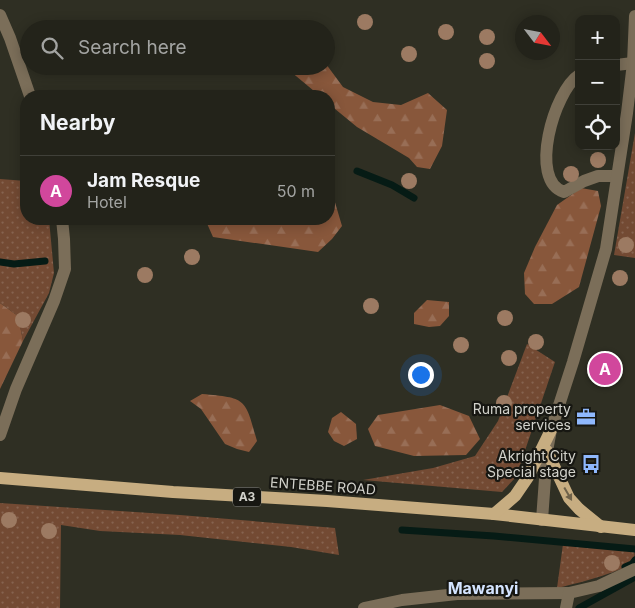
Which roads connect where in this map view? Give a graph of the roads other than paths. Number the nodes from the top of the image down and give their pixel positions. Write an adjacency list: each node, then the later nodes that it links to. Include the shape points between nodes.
1 (0, 15): 5 (street)
2 (635, 16): 3 (street)
3 (633, 63): 4 (street); 9 (street)
4 (620, 65)
5 (20, 67)
6 (23, 75): 8 (street)
7 (575, 78): 9 (street, via 559,101 550,125 547,163 551,183 564,192 598,176)
8 (28, 90)
9 (616, 176): 11 (street, via 606,249)
10 (63, 225): 12 (street, via 65,269)
11 (551, 430): 13 (street); 15 (main road, via 528,477 515,496)
12 (0, 436)
13 (547, 451): 16 (street); 17 (main road, one-way to 17, via 570,498)
14 (0, 478): 15 (main road, ENTEBBE ROAD / A3)
15 (494, 514): 16 (main road, A3)
16 (542, 520): 17 (main road, A3)
17 (602, 527): 18 (main road, A3)
18 (635, 530)
19 (635, 569): 20 (street, via 599,586)
20 (569, 593): 21 (street, via 457,594); 22 (street)
21 (364, 608)
22 (566, 608)

